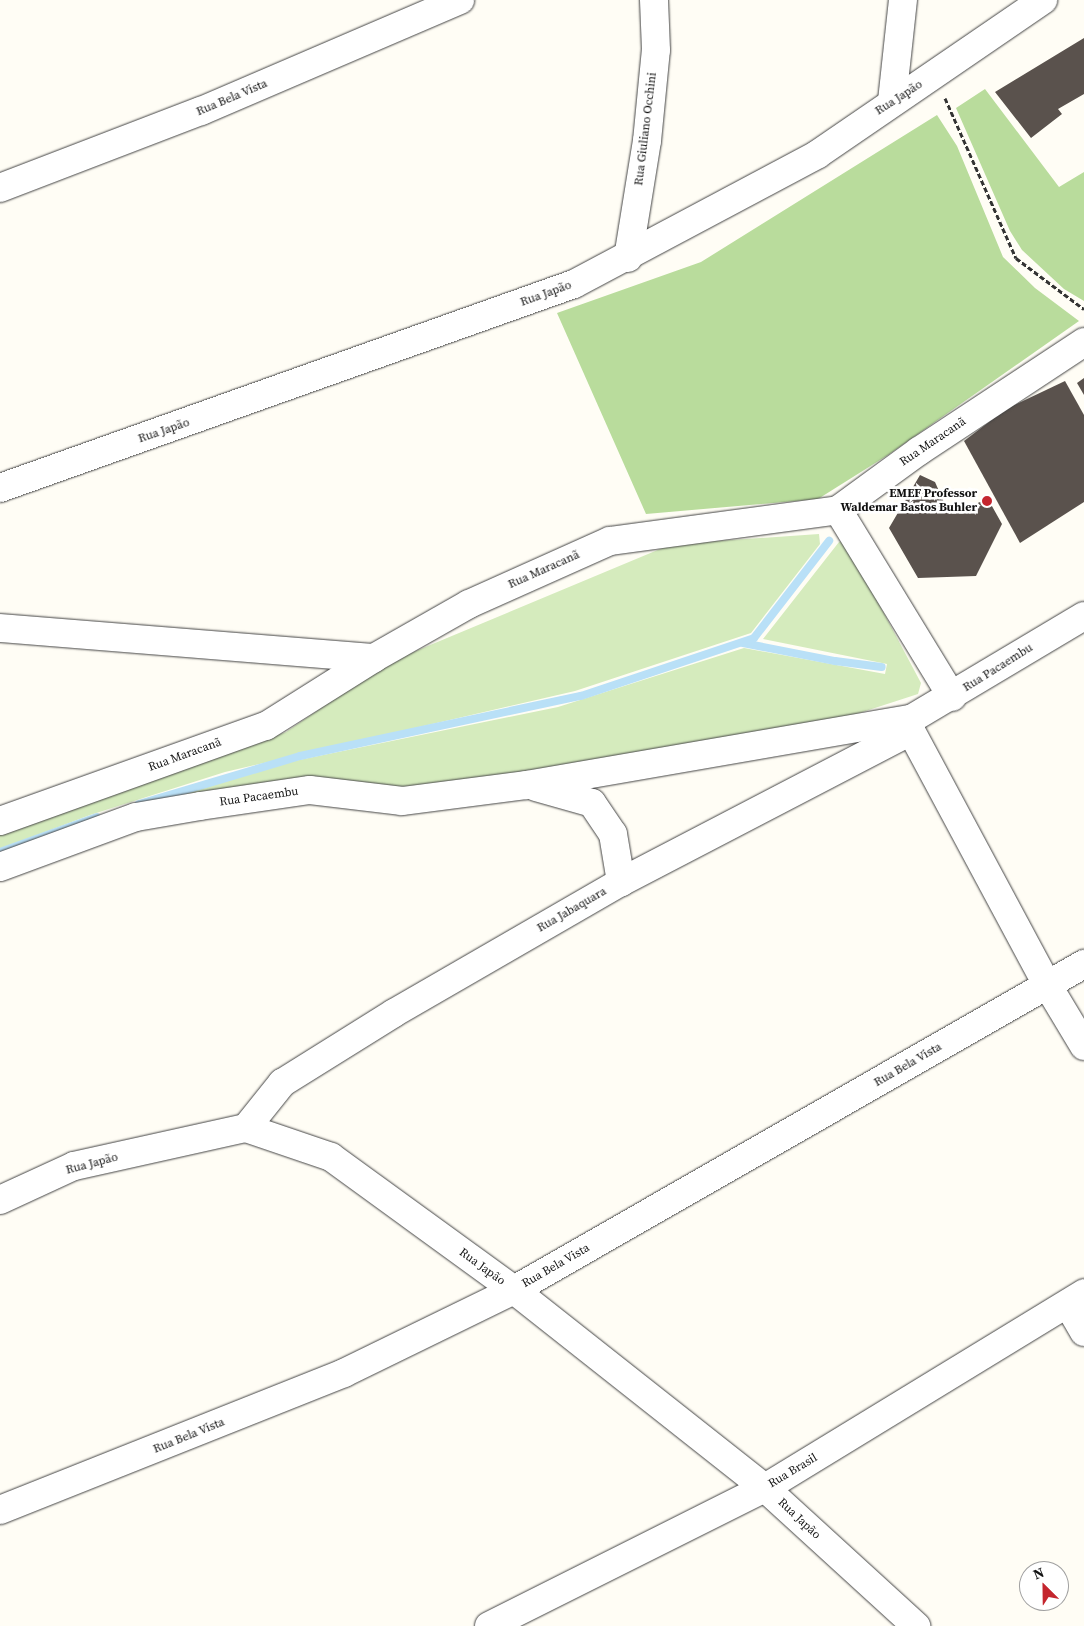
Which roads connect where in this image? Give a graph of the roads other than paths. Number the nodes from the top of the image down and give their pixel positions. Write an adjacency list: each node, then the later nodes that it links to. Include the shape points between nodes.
1 (460, 0): 6 (street, Rua Bela Vista, via 201,111)
2 (654, 0): 7 (street, Rua Giuliano Occhini, via 656,50)
3 (903, 0): 5 (street)
4 (1043, 0): 5 (street, Rua Japão)
5 (892, 101): 7 (street, Rua Japão, via 818,154)
6 (0, 188)
7 (628, 258): 9 (street, Rua Japão, via 574,284)
8 (1084, 342): 10 (street, Rua Maracanã, via 919,451)
9 (0, 488)
10 (838, 510): 13 (street, Rua Maracanã, via 610,541 469,604); 14 (street)
11 (1084, 616): 14 (street, Rua Pacaembu)
12 (0, 628): 13 (street)
13 (374, 658): 17 (street, Rua Maracanã, via 266,726)
14 (952, 697): 15 (street, Rua Pacaembu)
15 (911, 725): 16 (street, Rua Pacaembu); 19 (street, Rua Jabaquara); 21 (street)
16 (527, 785): 18 (street, Rua Pacaembu, via 402,801 310,790 200,806 136,817); 19 (street, via 592,803 613,834)
17 (0, 821)
18 (0, 867)
19 (621, 882): 23 (street, Rua Jabaquara, via 394,1013 282,1083)
20 (1084, 964): 21 (street, Rua Bela Vista)
21 (1048, 986): 22 (street); 25 (street, Rua Bela Vista)
22 (1084, 1046)
23 (246, 1128): 24 (street, Rua Japão, via 74,1166); 25 (street, Rua Japão, via 330,1157)
24 (0, 1200)
25 (514, 1290): 28 (street, Rua Japão); 29 (street, Rua Bela Vista, via 344,1372)
26 (1076, 1299): 27 (street); 28 (street, Rua Brasil)
27 (1084, 1332)
28 (765, 1488): 30 (street, Rua Brasil); 31 (street, Rua Japão)
29 (0, 1510)
30 (489, 1626)
31 (916, 1626)

